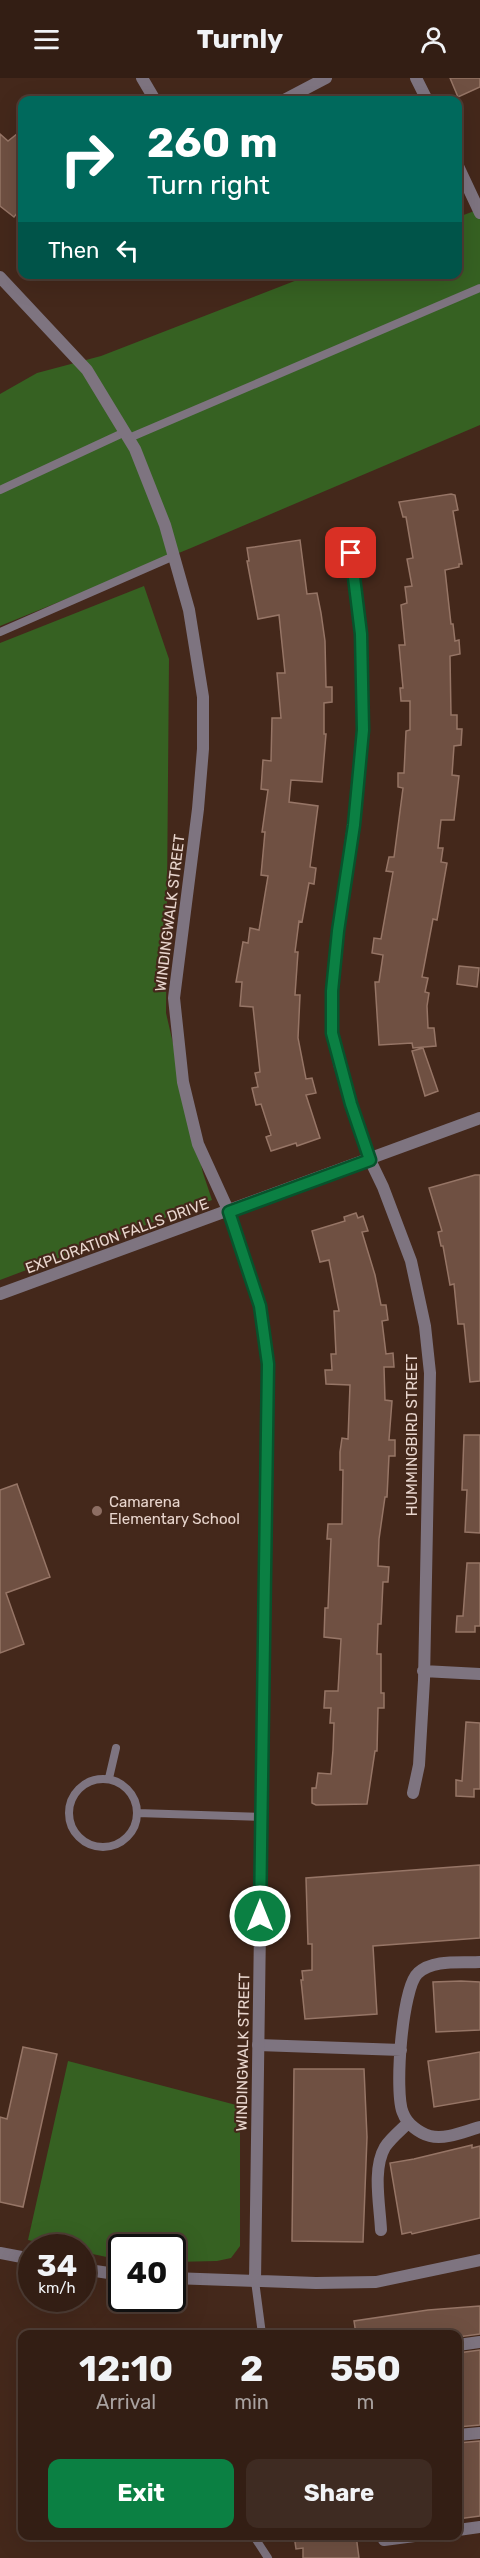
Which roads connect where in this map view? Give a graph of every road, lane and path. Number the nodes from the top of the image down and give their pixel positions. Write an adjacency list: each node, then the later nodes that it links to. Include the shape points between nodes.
1 (142, 78): 4 (street)
2 (326, 78): 5 (street)
3 (416, 78): 6 (street)
4 (153, 96)
5 (292, 96)
6 (425, 96)
7 (462, 175): 8 (street)
8 (480, 213)
9 (0, 277): 11 (street, WINDINGWALK STREET, via 87,370)
10 (480, 288): 11 (lane)
11 (127, 435): 12 (lane); 14 (street, WINDINGWALK STREET)
12 (0, 490)
13 (351, 553): 17 (street, HUMMINGBIRD STREET, via 361,634 363,730 338,931 332,1033 342,1077)
14 (174, 556): 15 (lane); 18 (street, WINDINGWALK STREET, via 189,610 203,698 203,749 174,998 183,1082 198,1144)
15 (0, 632)
16 (480, 1118): 17 (street, EXPLORATION FALLS DRIVE)
17 (370, 1160): 18 (street, EXPLORATION FALLS DRIVE); 20 (street, HUMMINGBIRD STREET, via 411,1261 430,1373)
18 (229, 1212): 19 (street, EXPLORATION FALLS DRIVE); 26 (street, WINDINGWALK STREET, via 260,1306 268,1364)
19 (0, 1294)
20 (423, 1671): 21 (street); 24 (street, HUMMINGBIRD STREET, via 419,1764)
21 (480, 1674)
22 (116, 1748): 23 (lane)
23 (109, 1778): 25 (lane, via 126,1787); 25 (lane, via 96,1778 76,1790 68,1813 76,1835 96,1847 114,1845 129,1835)
24 (413, 1793)
25 (137, 1813): 26 (lane)
26 (261, 1816): 28 (street, WINDINGWALK STREET)
27 (480, 1962): 29 (street, via 437,1964 418,1972 407,1994)
28 (258, 2045): 29 (street); 37 (street, WINDINGWALK STREET)
29 (401, 2050): 30 (street, via 399,2101)
30 (408, 2123): 31 (street, via 430,2136 441,2137); 32 (street, via 380,2159)
31 (480, 2127)
32 (381, 2230)
33 (0, 2253): 34 (street)
34 (18, 2256)
35 (480, 2260): 37 (street, via 376,2282)
36 (186, 2279): 37 (street)
37 (255, 2281): 38 (lane)
38 (261, 2330)
39 (480, 2342): 40 (street)
40 (462, 2344)
41 (480, 2433): 42 (street)
42 (462, 2435)
43 (480, 2527): 44 (street)
44 (462, 2529)
45 (256, 2540): 46 (lane)
46 (268, 2558)

